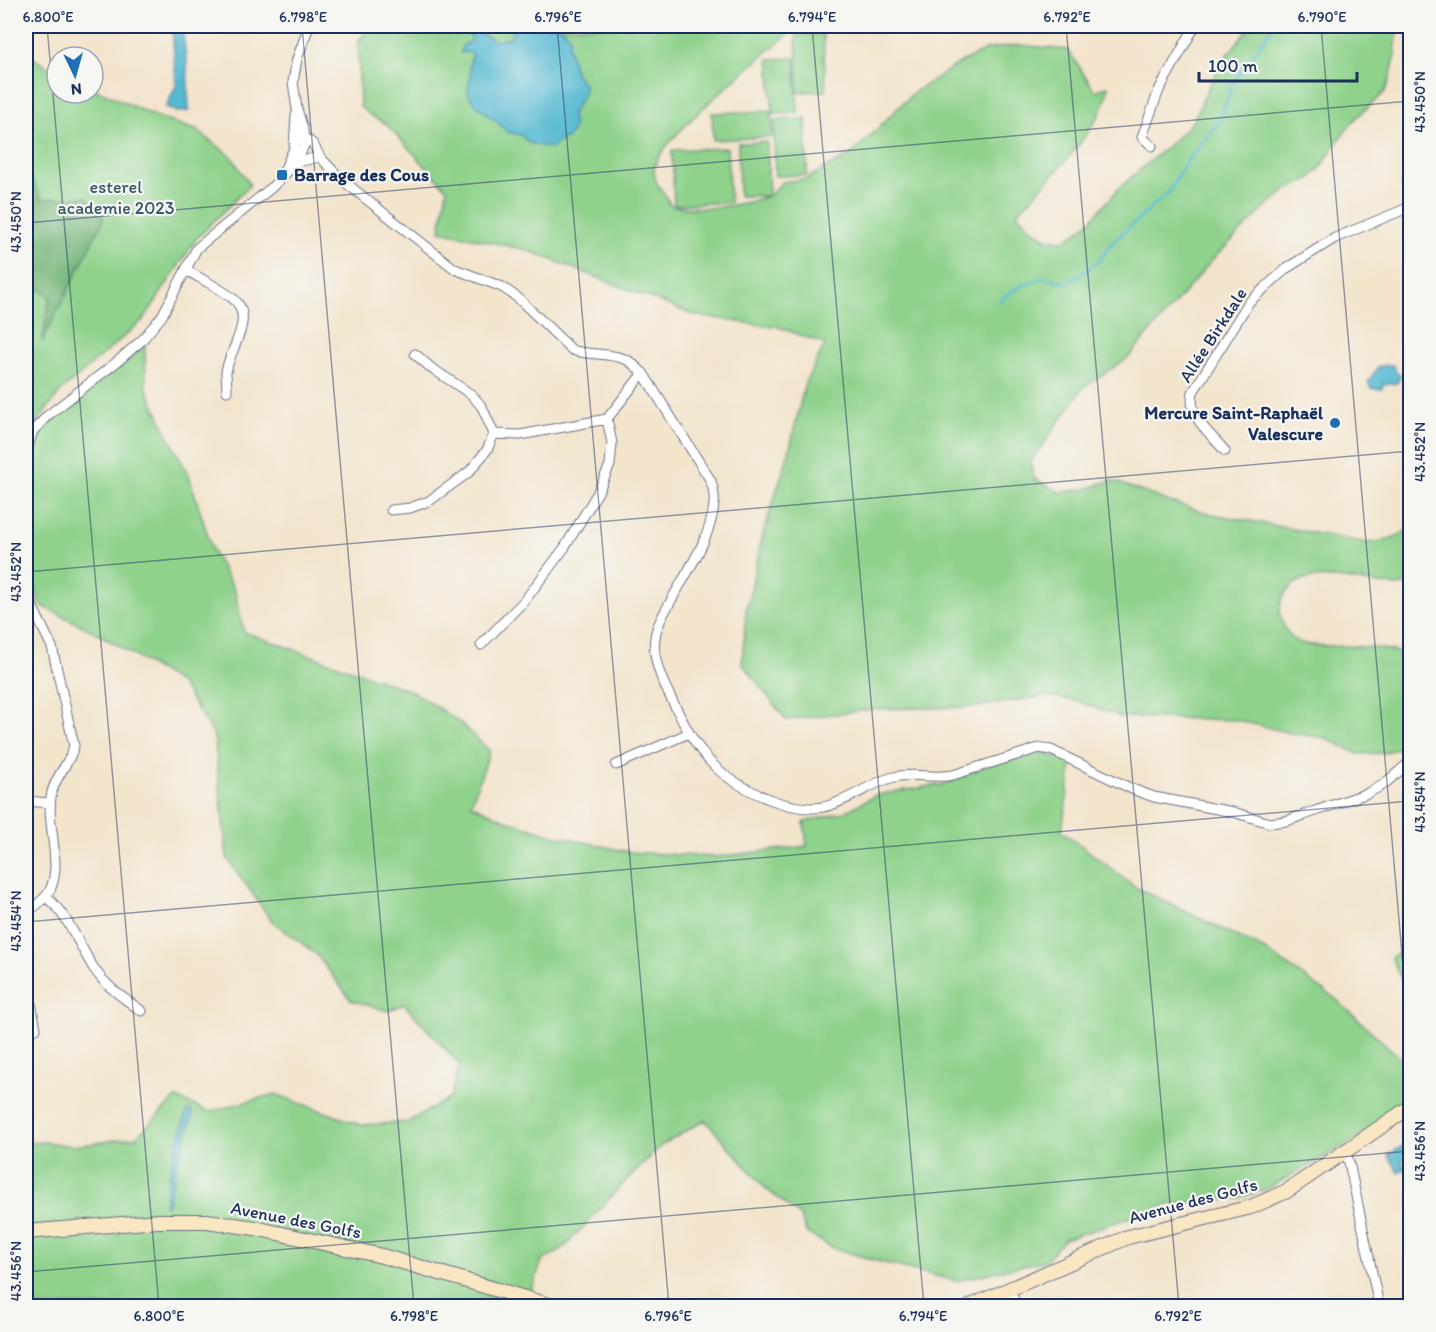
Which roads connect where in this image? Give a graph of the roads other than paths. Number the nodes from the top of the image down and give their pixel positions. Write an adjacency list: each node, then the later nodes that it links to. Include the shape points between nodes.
1 (309, 26): 3 (street, via 294,70)
2 (1195, 26): 4 (street, via 1159,90 1142,137)
3 (299, 145): 5 (street); 6 (street); 8 (street)
4 (1152, 146)
5 (320, 157): 6 (street); 12 (street, via 342,180 455,269 502,287 518,298 572,350 628,360)
6 (297, 162): 8 (street)
7 (1410, 164): 9 (street)
8 (282, 175): 10 (street, via 197,248)
9 (1410, 206): 16 (street, Allée Birkdale, via 1335,238 1287,268 1249,302 1193,392 1191,404 1195,417)
10 (186, 270): 13 (street, via 232,297 242,313 242,327 226,370); 17 (street, via 162,316 142,340 47,416 33,431)
11 (416, 354): 15 (street, via 472,395)
12 (643, 373): 14 (street); 21 (street, via 700,461 711,481 715,502 701,547 656,632 657,665)
13 (227, 391)
14 (607, 419): 15 (street, via 520,435); 20 (street, via 612,443 610,465 598,492 565,547 525,600)
15 (494, 434): 18 (street, via 469,472 429,501)
16 (1225, 451)
17 (26, 452)
18 (391, 510)
19 (26, 582): 25 (street, via 33,608 52,647 74,746)
20 (481, 645)
21 (689, 733): 22 (street, via 707,759 732,781 775,801 805,808 834,804 894,777 953,775 1039,748 1154,797 1278,823 1368,793); 23 (street)
22 (1410, 762)
23 (616, 765)
24 (26, 801): 25 (street)
25 (50, 803): 26 (street, via 54,864)
26 (46, 897): 27 (street); 29 (street, via 62,914 107,985)
27 (26, 913)
28 (26, 990): 30 (street)
29 (142, 1011)
30 (36, 1029)
31 (1410, 1107): 32 (main road, Avenue des Golfs)
32 (1345, 1152): 34 (main road, Avenue des Golfs, via 1287,1191 1251,1207 1128,1236); 38 (street)
33 (26, 1232): 35 (main road, Avenue des Golfs, via 207,1221 382,1256)
34 (1009, 1289): 36 (main road, Avenue des Golfs); 37 (street)
35 (552, 1306)
36 (971, 1306)
37 (1017, 1306)
38 (1379, 1306)

